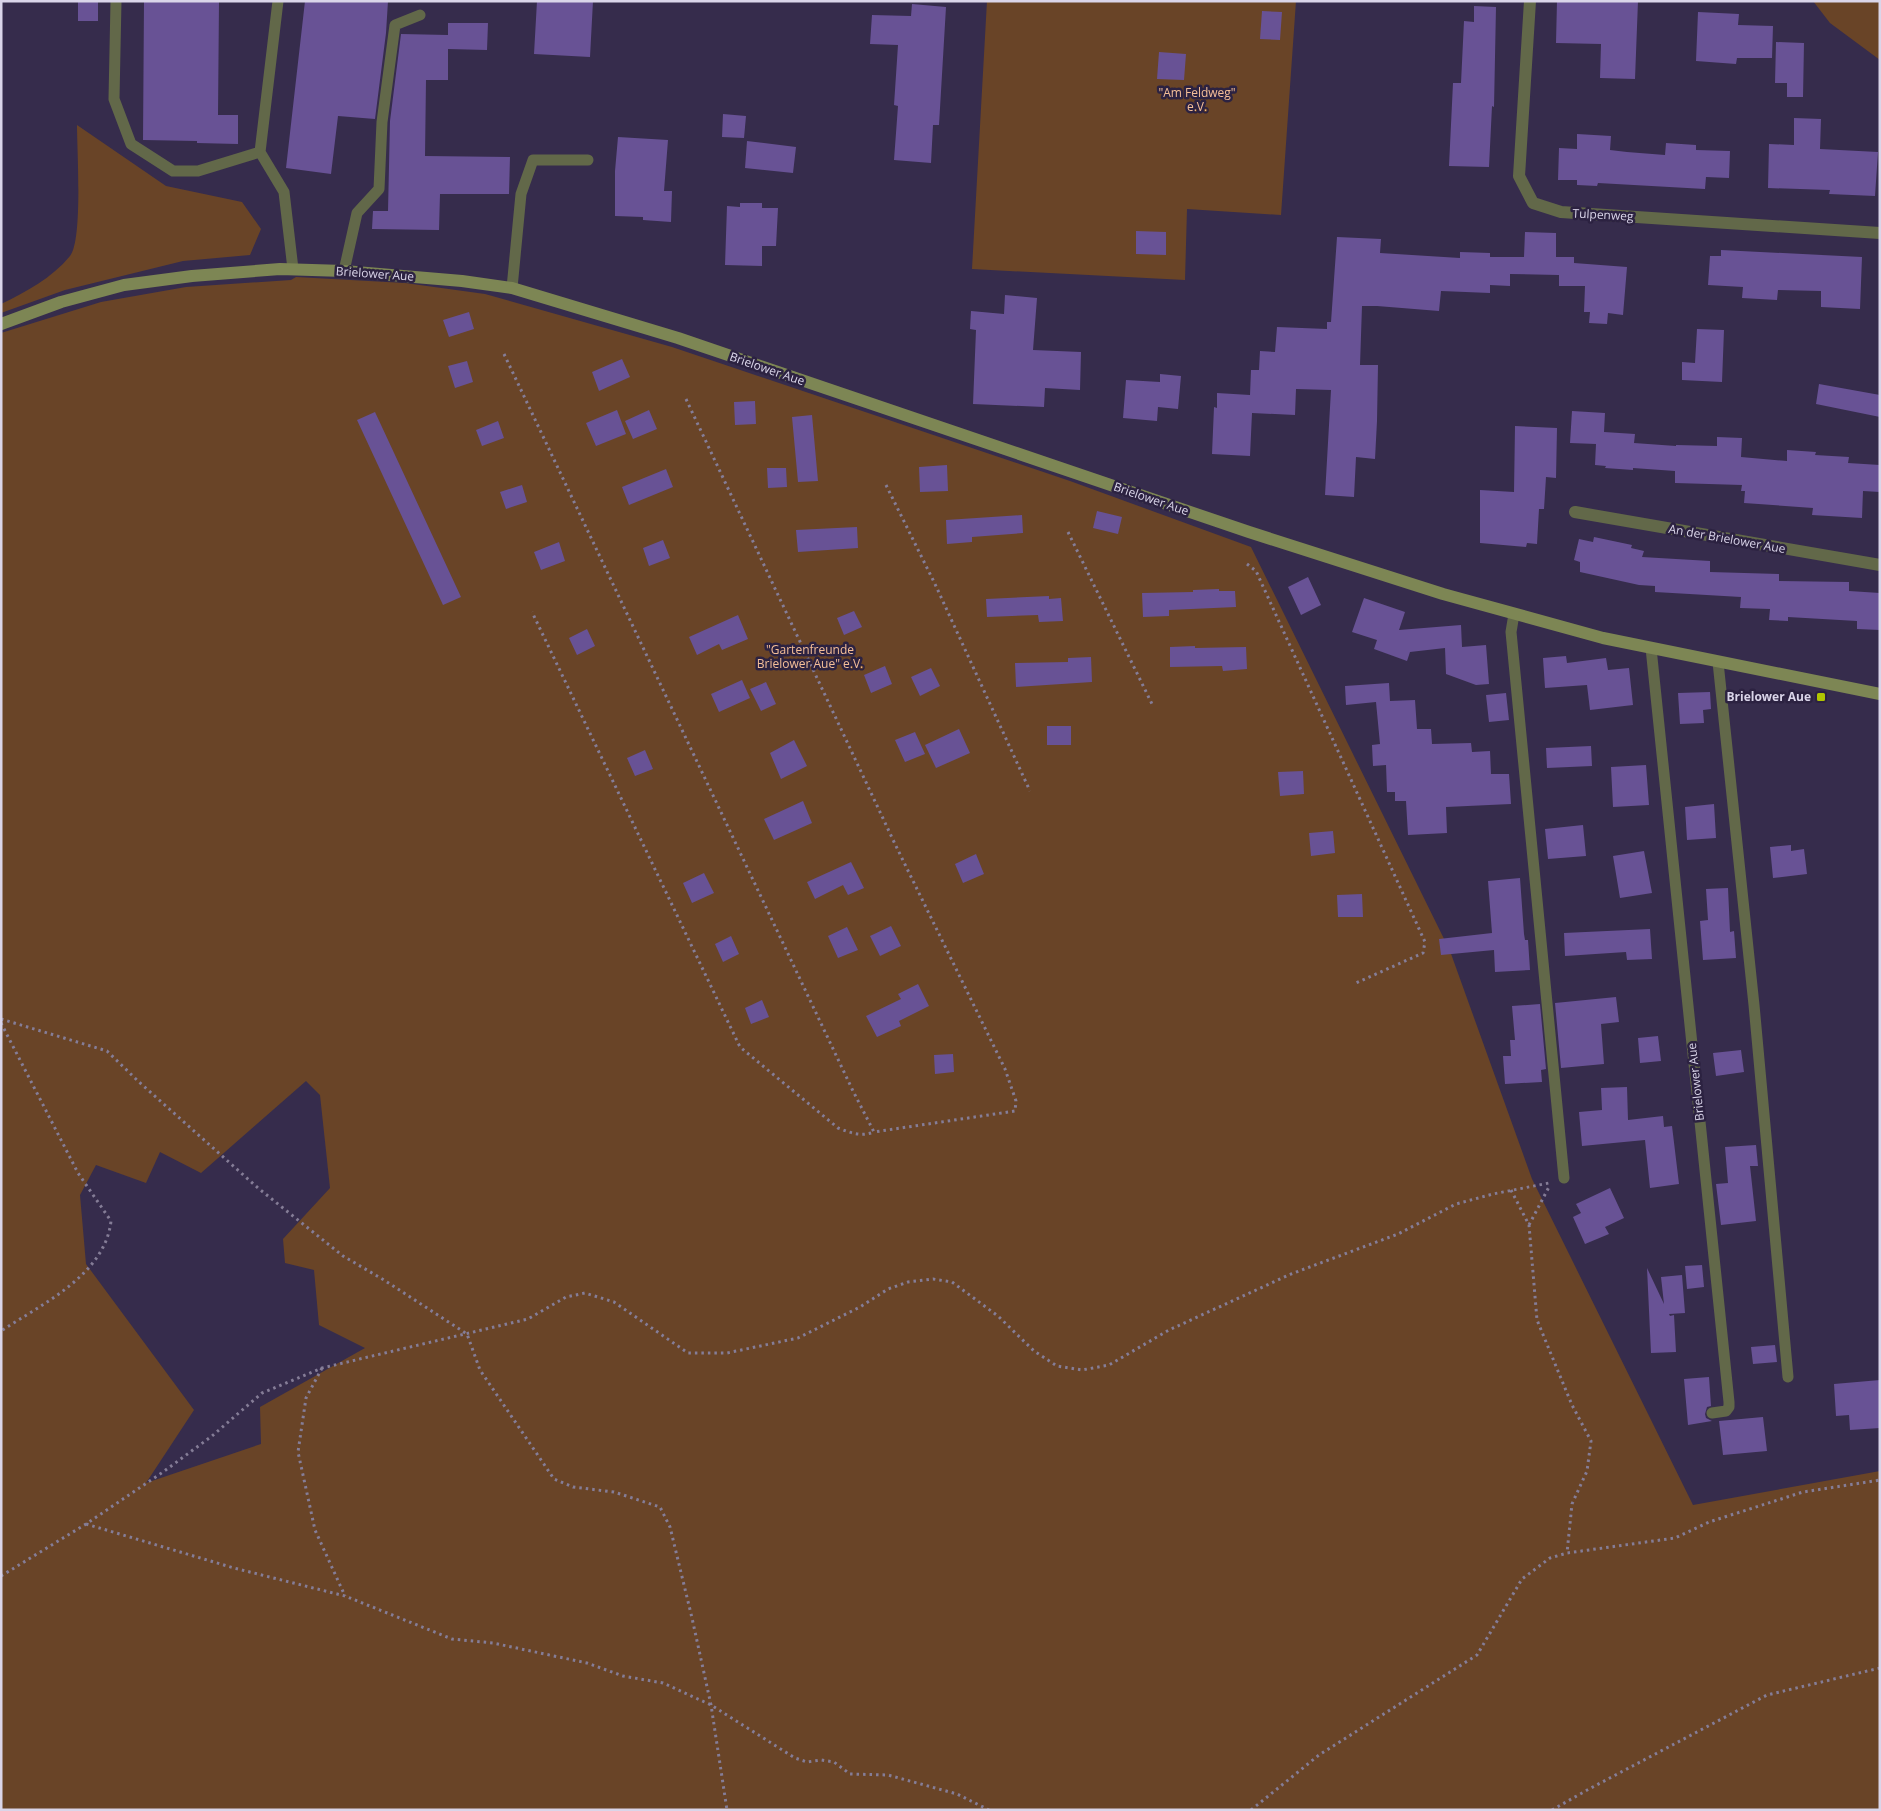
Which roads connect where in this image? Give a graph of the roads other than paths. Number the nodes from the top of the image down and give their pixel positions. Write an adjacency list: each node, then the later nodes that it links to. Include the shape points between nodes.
1 (116, 1): 5 (lane, via 114,99 132,144 173,170 198,171)
2 (278, 1): 5 (lane)
3 (1530, 1): 7 (street, Tulpenweg, via 1519,176 1533,204 1561,212)
4 (420, 16): 9 (lane, via 395,25 382,122 379,189 357,213)
5 (260, 152): 8 (lane, via 284,192)
6 (588, 160): 10 (lane, via 533,160 521,194)
7 (1880, 232)
8 (293, 269): 9 (street, Brielower Aue); 11 (street, Brielower Aue, via 192,276 124,285 61,302)
9 (344, 271): 10 (street, Brielower Aue)
10 (512, 288): 14 (street, Brielower Aue, via 703,347 1294,547)
11 (1, 324)
12 (1575, 512): 13 (street, An der Brielower Aue)
13 (1880, 565)
14 (1514, 614): 15 (street, Brielower Aue); 18 (lane, via 1511,632)
15 (1651, 648): 16 (street, Brielower Aue); 20 (lane, Brielower Aue, via 1729,1402 1726,1411)
16 (1718, 662): 17 (street, Brielower Aue); 19 (lane)
17 (1880, 694)
18 (1564, 1178)
19 (1788, 1377)
20 (1712, 1413)

